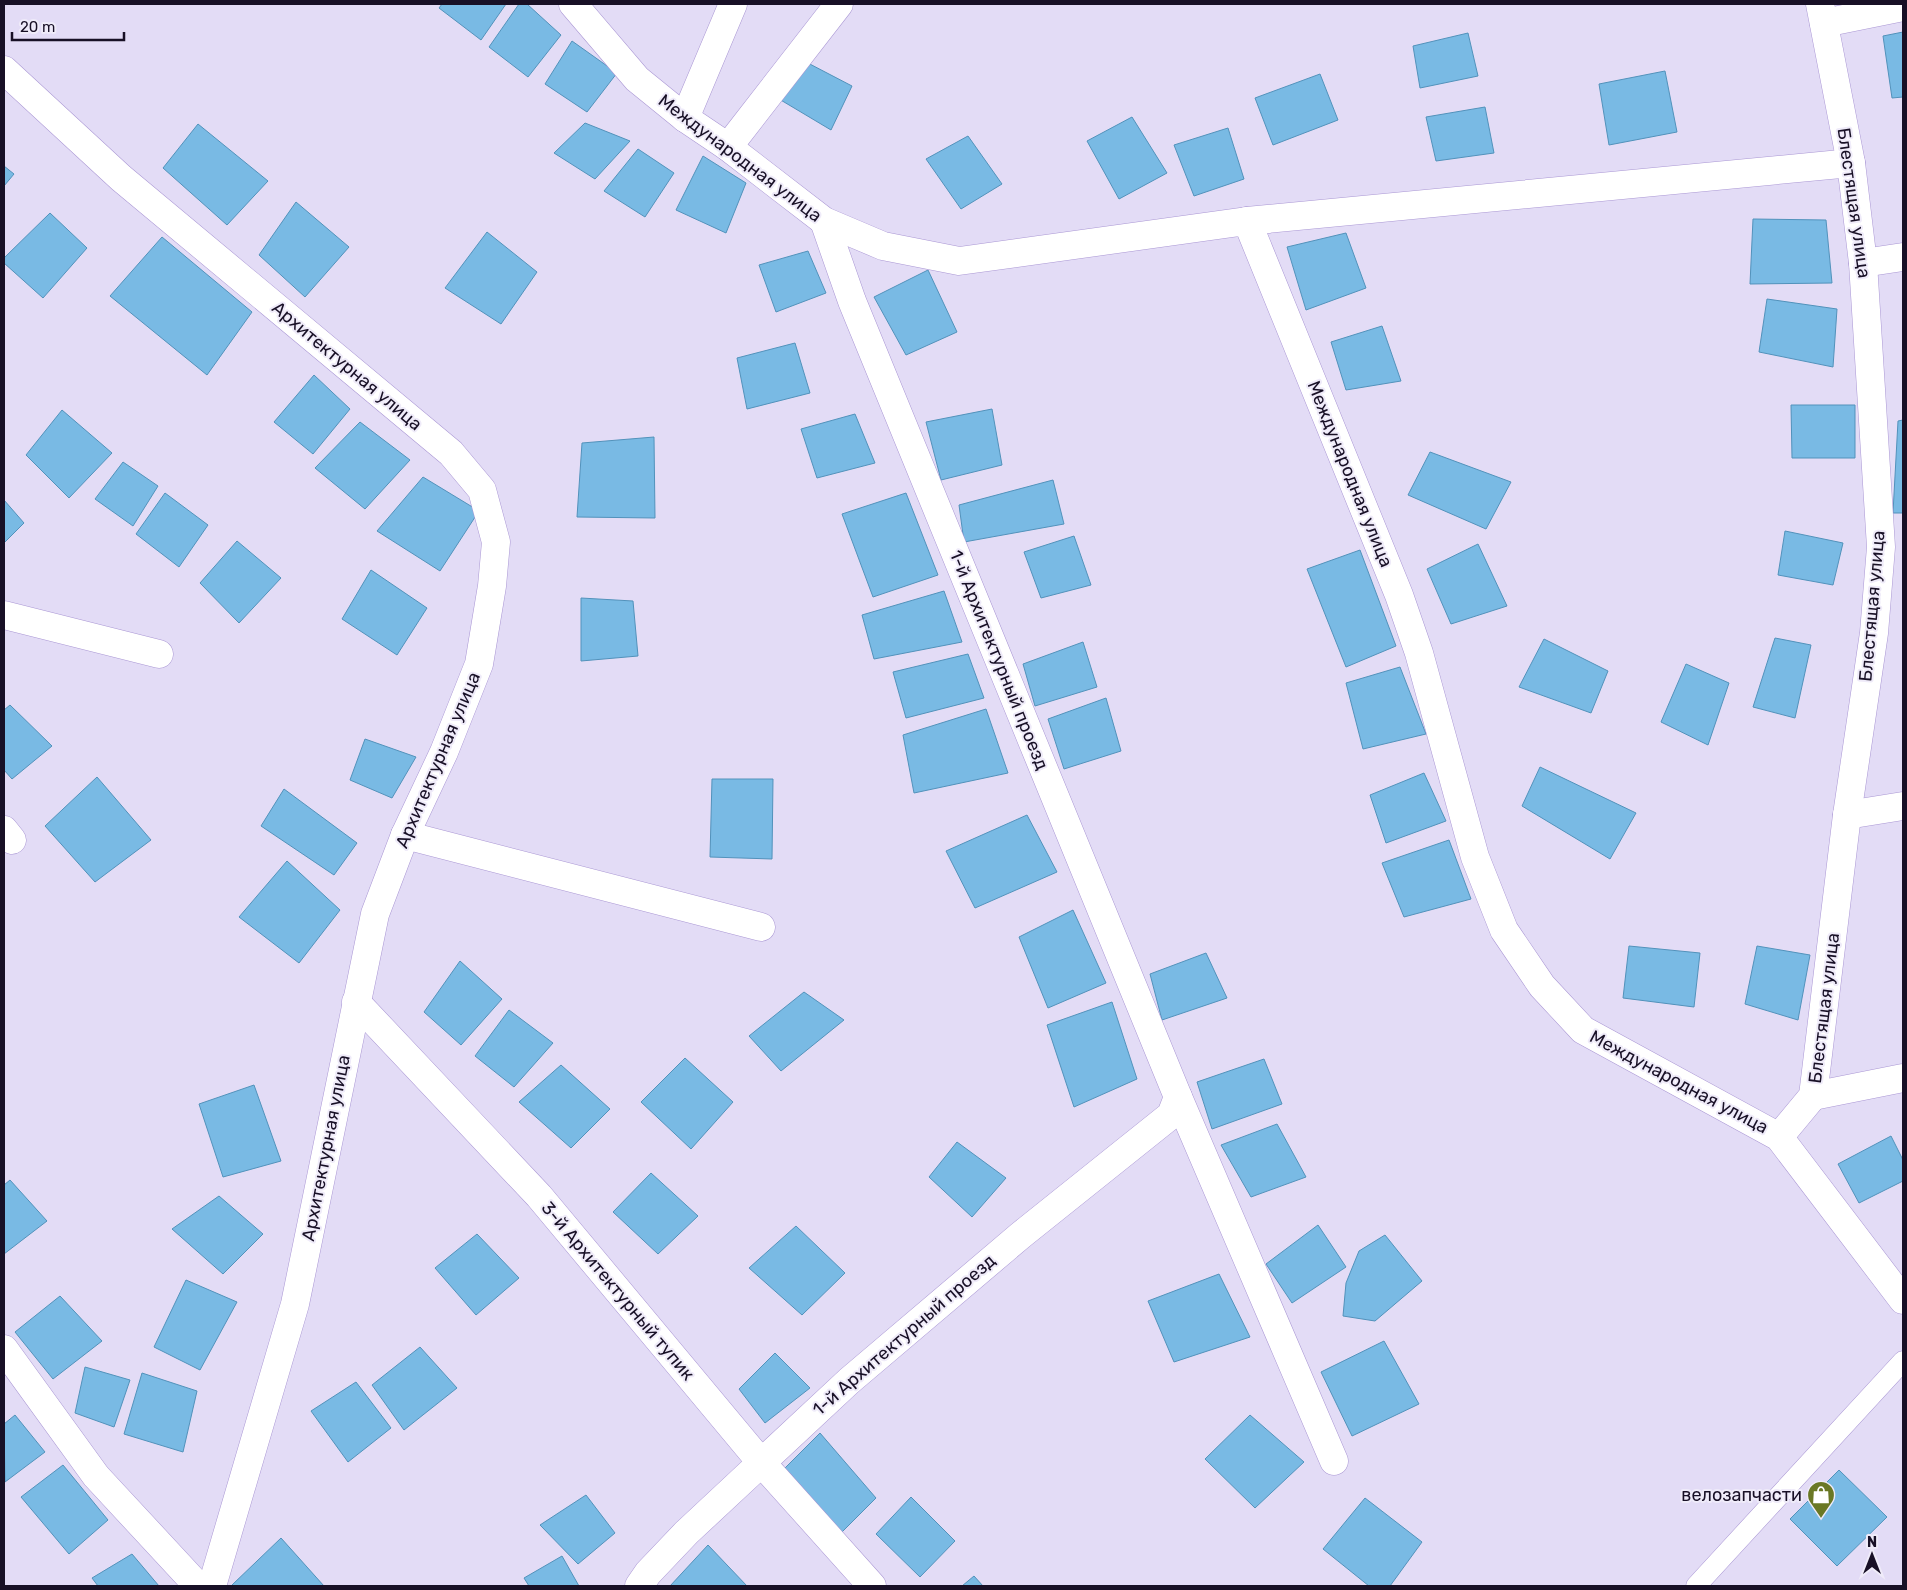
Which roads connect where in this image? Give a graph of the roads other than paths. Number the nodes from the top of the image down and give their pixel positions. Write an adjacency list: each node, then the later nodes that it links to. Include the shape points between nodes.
1 (573, 4): 7 (street, Международная улица, via 637,79)
2 (733, 4): 7 (street)
3 (839, 4): 8 (street)
4 (1903, 7): 5 (street)
5 (1822, 13): 9 (street, Блестящая улица)
6 (4, 70): 19 (street, Архитектурная улица, via 121,178 451,453 482,490 496,542 479,664 444,752)
7 (685, 118): 8 (street, Международная улица)
8 (728, 147): 10 (street, Международная улица)
9 (1851, 163): 11 (street); 13 (street, Блестящая улица)
10 (824, 221): 11 (street, Международная улица, via 883,246 959,262); 24 (street, 1-й Архитектурный проезд, via 852,301)
11 (1247, 221): 25 (street, Международная улица, via 1399,595 1419,653 1475,857 1504,930 1542,986 1583,1030)
12 (1903, 257): 13 (street)
13 (1863, 263): 14 (street, Блестящая улица)
14 (1892, 545): 18 (street, Блестящая улица, via 1874,632)
15 (4, 615): 16 (street)
16 (160, 654)
17 (1903, 806): 18 (street)
18 (1847, 815): 23 (street, Блестящая улица)
19 (405, 834): 20 (street); 21 (street, Архитектурная улица, via 375,914)
20 (761, 926)
21 (356, 1002): 30 (street, 3-й Архитектурный тупик, via 539,1196); 32 (street, Архитектурная улица, via 295,1304)
22 (1903, 1078): 23 (street)
23 (1813, 1096): 25 (street, Блестящая улица)
24 (1178, 1098): 29 (street, 1-й Архитектурный проезд); 30 (street, 1-й Архитектурный проезд, via 1171,1115 1021,1235)
25 (1779, 1137): 26 (street, Международная улица)
26 (1903, 1300)
27 (4, 1349): 31 (street, via 96,1476)
28 (1903, 1361): 35 (lane)
29 (1334, 1460)
30 (760, 1461): 33 (street, 1-й Архитектурный проезд, via 686,1533); 34 (street, 3-й Архитектурный тупик)
31 (198, 1586)
32 (212, 1586)
33 (639, 1586)
34 (872, 1586)
35 (1696, 1586)

